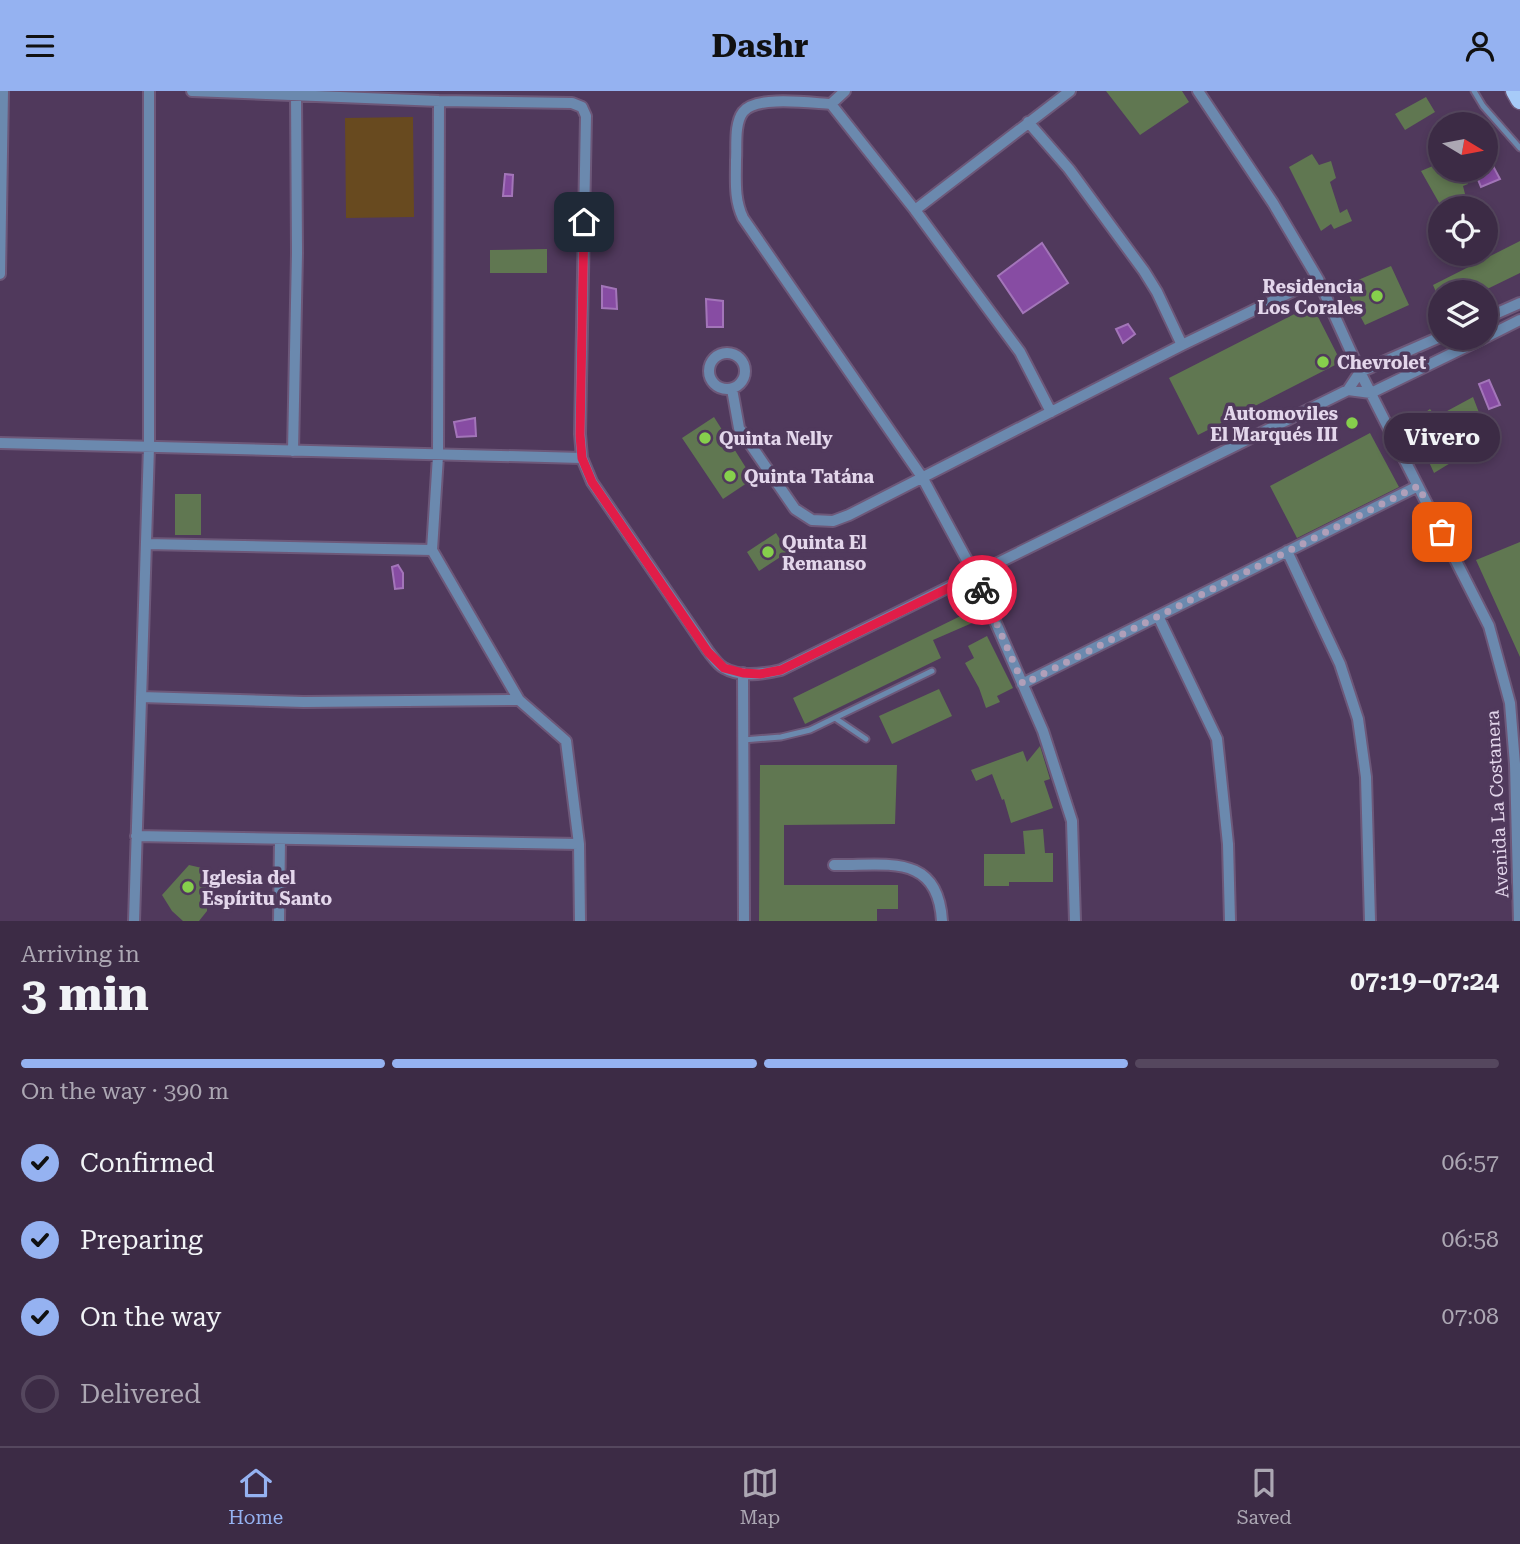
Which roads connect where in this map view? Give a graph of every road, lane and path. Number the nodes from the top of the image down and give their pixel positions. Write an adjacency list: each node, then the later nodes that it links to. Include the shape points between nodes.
1 (3, 91): 16 (street)
2 (149, 91): 31 (street)
3 (192, 91): 9 (street)
4 (845, 91): 12 (street)
5 (1070, 91): 13 (street)
6 (1198, 91): 17 (street, Avenida La Costanera)
7 (1474, 91): 14 (lane)
8 (1515, 91): 10 (main road)
9 (296, 94): 11 (street); 32 (street)
10 (1520, 100)
11 (439, 101): 33 (street); 34 (street, via 572,103 582,107 586,116)
12 (831, 104): 15 (street); 35 (street, via 757,103 743,112 738,126 737,207)
13 (1028, 122): 15 (street); 23 (street, via 1144,271)
14 (1520, 148)
15 (915, 211): 29 (street, via 1020,352)
16 (0, 274)
17 (1318, 279): 23 (street); 25 (street, Avenida La Costanera)
18 (1520, 303): 19 (street)
19 (1498, 312)
20 (1520, 320): 21 (street)
21 (1498, 331)
22 (1428, 342): 25 (street)
23 (1182, 345): 29 (street)
24 (1459, 350): 28 (street)
25 (1360, 372): 27 (street); 28 (street, Avenida La Costanera)
26 (732, 389): 35 (street, via 739,428 795,509 812,520 833,521 849,515)
27 (1348, 390): 28 (street); 40 (street)
28 (1371, 393): 36 (street, Avenida La Costanera)
29 (1051, 412): 35 (street)
30 (0, 443): 31 (street)
31 (149, 447): 32 (street); 37 (street)
32 (293, 451): 33 (street)
33 (438, 456): 34 (street); 38 (street)
34 (582, 458): 43 (street, via 592,482 708,652 724,668)
35 (922, 477): 40 (street)
36 (1418, 486): 39 (street); 62 (street, Avenida La Costanera, via 1489,626 1510,703)
37 (146, 544): 38 (street); 45 (street)
38 (432, 550): 46 (street)
39 (1287, 551): 41 (street); 61 (street, via 1339,663 1358,719 1366,777)
40 (975, 575): 43 (street, via 781,670); 44 (street)
41 (1158, 616): 44 (street); 60 (street, via 1217,739)
42 (932, 671): 47 (lane)
43 (743, 673): 49 (street)
44 (1023, 684): 59 (street, via 1072,821)
45 (141, 697): 46 (street, via 304,702); 50 (street)
46 (519, 700): 52 (street, via 566,741)
47 (835, 718): 48 (lane); 49 (lane, via 790,735)
48 (866, 739)
49 (743, 740): 57 (street)
50 (136, 836): 51 (street); 54 (street)
51 (280, 839): 52 (street); 55 (street)
52 (579, 844): 56 (street)
53 (834, 865): 58 (street, via 916,870 935,885)
54 (134, 921)
55 (279, 921)
56 (580, 921)
57 (744, 921)
58 (942, 921)
59 (1075, 921)
60 (1230, 921)
61 (1370, 921)
62 (1520, 921)

